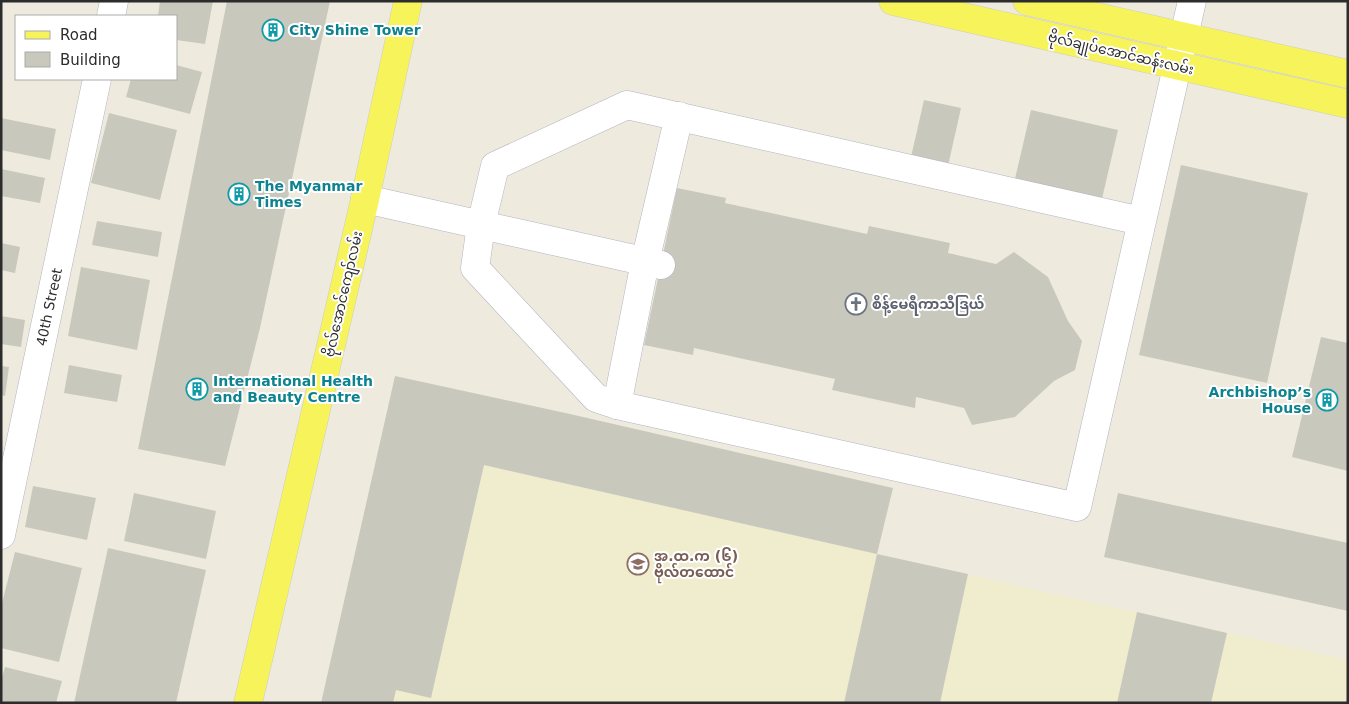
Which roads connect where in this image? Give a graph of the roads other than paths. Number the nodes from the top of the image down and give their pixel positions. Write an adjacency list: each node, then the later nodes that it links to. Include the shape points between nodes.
1 (114, 1): 6 (street)
2 (408, 1): 13 (main road, ဗိုလ်အောင်ကျော်လမ်း)
3 (894, 1): 8 (main road, ဗိုလ်ချုပ်အောင်ဆန်းလမ်း)
4 (1027, 1): 7 (main road)
5 (1192, 1): 7 (street)
6 (110, 15)
7 (1184, 37): 8 (street); 9 (main road)
8 (1178, 66): 11 (main road, ဗိုလ်ချုပ်အောင်ဆန်းလမ်း); 14 (street)
9 (1348, 74)
10 (97, 80): 18 (street, 40th Street)
11 (1348, 104)
12 (679, 116): 14 (street); 15 (street, via 627,105 495,166); 16 (street)
13 (365, 199): 15 (street); 19 (main road, ဗိုလ်အောင်ကျော်လမ်း)
14 (1141, 221): 17 (street, via 1077,507)
15 (481, 225): 16 (street); 17 (street, via 475,268 596,398)
16 (653, 264): 17 (street)
17 (618, 405)
18 (1, 535)
19 (248, 703)

